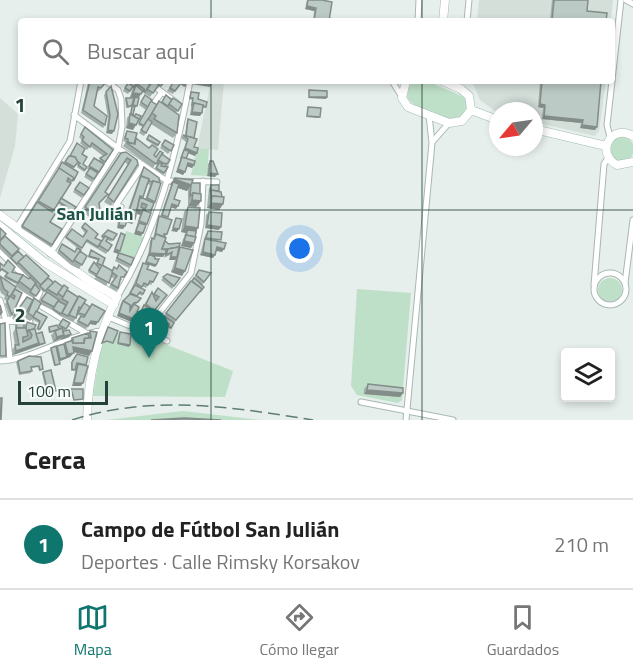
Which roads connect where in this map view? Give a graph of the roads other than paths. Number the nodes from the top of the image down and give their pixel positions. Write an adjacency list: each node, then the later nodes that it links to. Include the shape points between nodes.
1 (419, 0): 7 (street)
2 (445, 0): 8 (street)
3 (469, 0): 9 (street)
4 (621, 0): 10 (street)
5 (626, 0): 6 (street)
6 (633, 4)
7 (418, 18)
8 (443, 18)
9 (467, 18)
10 (615, 54)
11 (80, 84): 24 (street)
12 (110, 84): 33 (street, via 121,99)
13 (153, 84): 19 (street)
14 (189, 84): 22 (street)
15 (394, 84): 20 (street)
16 (404, 84): 20 (street)
17 (612, 84): 30 (street, via 607,125)
18 (462, 85): 23 (street, via 470,96)
19 (162, 92): 21 (street); 22 (street)
20 (402, 98): 25 (street, via 408,106)
21 (154, 103)
22 (185, 108): 37 (street)
23 (471, 110): 26 (street); 27 (street, via 462,121)
24 (74, 115): 33 (street); 44 (street, via 70,141)
25 (429, 115): 27 (street); 31 (street)
26 (489, 117)
27 (449, 123): 31 (street)
28 (543, 131): 32 (street)
29 (633, 136): 30 (street, via 624,132)
30 (610, 137): 32 (street)
31 (432, 143): 64 (street)
32 (606, 146): 34 (street)
33 (118, 148): 36 (street); 46 (street)
34 (608, 158): 35 (street, via 623,166); 49 (street, via 604,164)
35 (633, 162)
36 (142, 165): 37 (street); 40 (street, via 116,205)
37 (167, 181): 38 (street); 52 (street, via 137,262)
38 (203, 181): 39 (street); 58 (street, via 201,224 191,273)
39 (217, 182)
40 (121, 207)
41 (0, 215): 44 (street)
42 (633, 220): 47 (street)
43 (0, 226): 52 (street, via 44,262)
44 (16, 229): 46 (street)
45 (0, 252): 53 (street, via 40,291)
46 (50, 254): 52 (street)
47 (625, 283): 49 (street, via 609,273 600,276); 49 (street, via 624,298 610,306 597,300)
48 (8, 285): 50 (street)
49 (594, 285)
50 (24, 296): 53 (street); 55 (street, via 11,318)
51 (0, 300): 55 (street)
52 (115, 301): 54 (street)
53 (35, 303): 59 (street)
54 (108, 317): 57 (street); 58 (street)
55 (3, 321): 56 (street); 61 (street)
56 (30, 322)
57 (102, 331): 59 (street); 65 (street, via 90,377)
58 (144, 332): 60 (street)
59 (86, 333): 61 (street)
60 (167, 341)
61 (10, 360): 62 (street)
62 (0, 361)
63 (361, 402): 64 (street)
64 (409, 411): 66 (street); 67 (street)
65 (87, 420)
66 (406, 420)
67 (453, 420)

